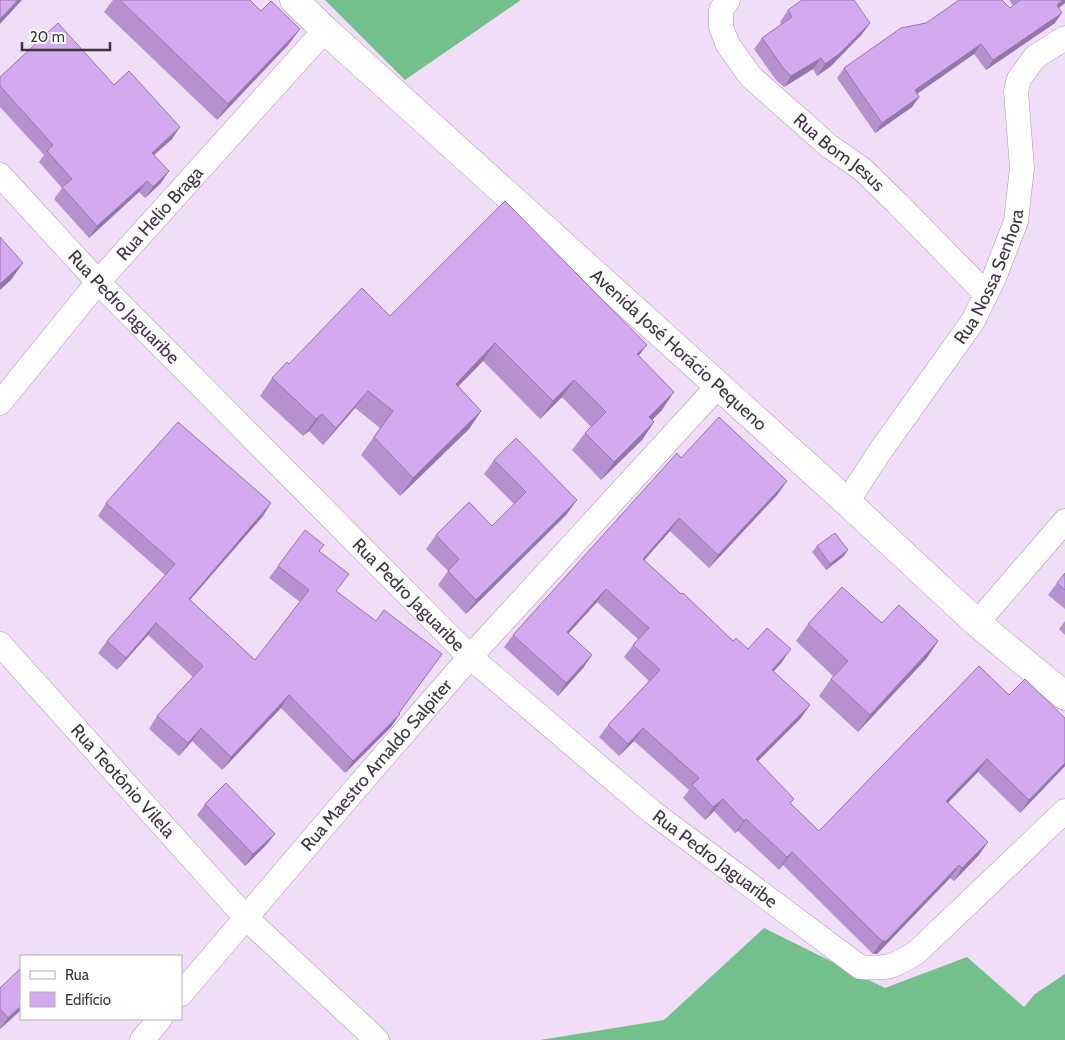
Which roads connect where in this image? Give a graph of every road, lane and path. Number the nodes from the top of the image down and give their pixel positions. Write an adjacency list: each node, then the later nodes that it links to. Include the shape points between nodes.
1 (294, 0): 3 (street, Avenida José Horácio Pequeno)
2 (728, 0): 7 (street, Rua Bom Jesus, via 721,10 721,27 728,45 751,77 829,146 862,169)
3 (326, 30): 6 (street, Rua Helio Braga); 8 (street, Avenida José Horácio Pequeno)
4 (1065, 38): 7 (street, Rua Nossa Senhora, via 1035,57 1019,79 1016,91 1022,168 1016,222)
5 (0, 175): 6 (street, Rua Pedro Jaguaribe)
6 (98, 282): 9 (street, Rua Helio Braga); 14 (street, Rua Pedro Jaguaribe)
7 (986, 294): 10 (street, Rua Nossa Senhora, via 973,321)
8 (718, 386): 10 (street, Avenida José Horácio Pequeno); 14 (street, Rua Maestro Arnaldo Salpiter)
9 (0, 403)
10 (847, 502): 12 (street, Avenida José Horácio Pequeno)
11 (1065, 521): 12 (street)
12 (977, 623): 15 (street, Avenida José Horácio Pequeno)
13 (0, 644): 17 (street, Rua Teotônio Vilela)
14 (470, 657): 16 (street, Rua Pedro Jaguaribe, via 652,812 860,967 896,965 917,952); 17 (street, Rua Maestro Arnaldo Salpiter)
15 (1065, 696)
16 (1065, 811)
17 (246, 918): 18 (street, Rua Maestro Arnaldo Salpiter); 21 (street, Rua Teotônio Vilela)
18 (182, 993)
19 (159, 1020): 20 (street)
20 (142, 1040)
21 (377, 1040)

